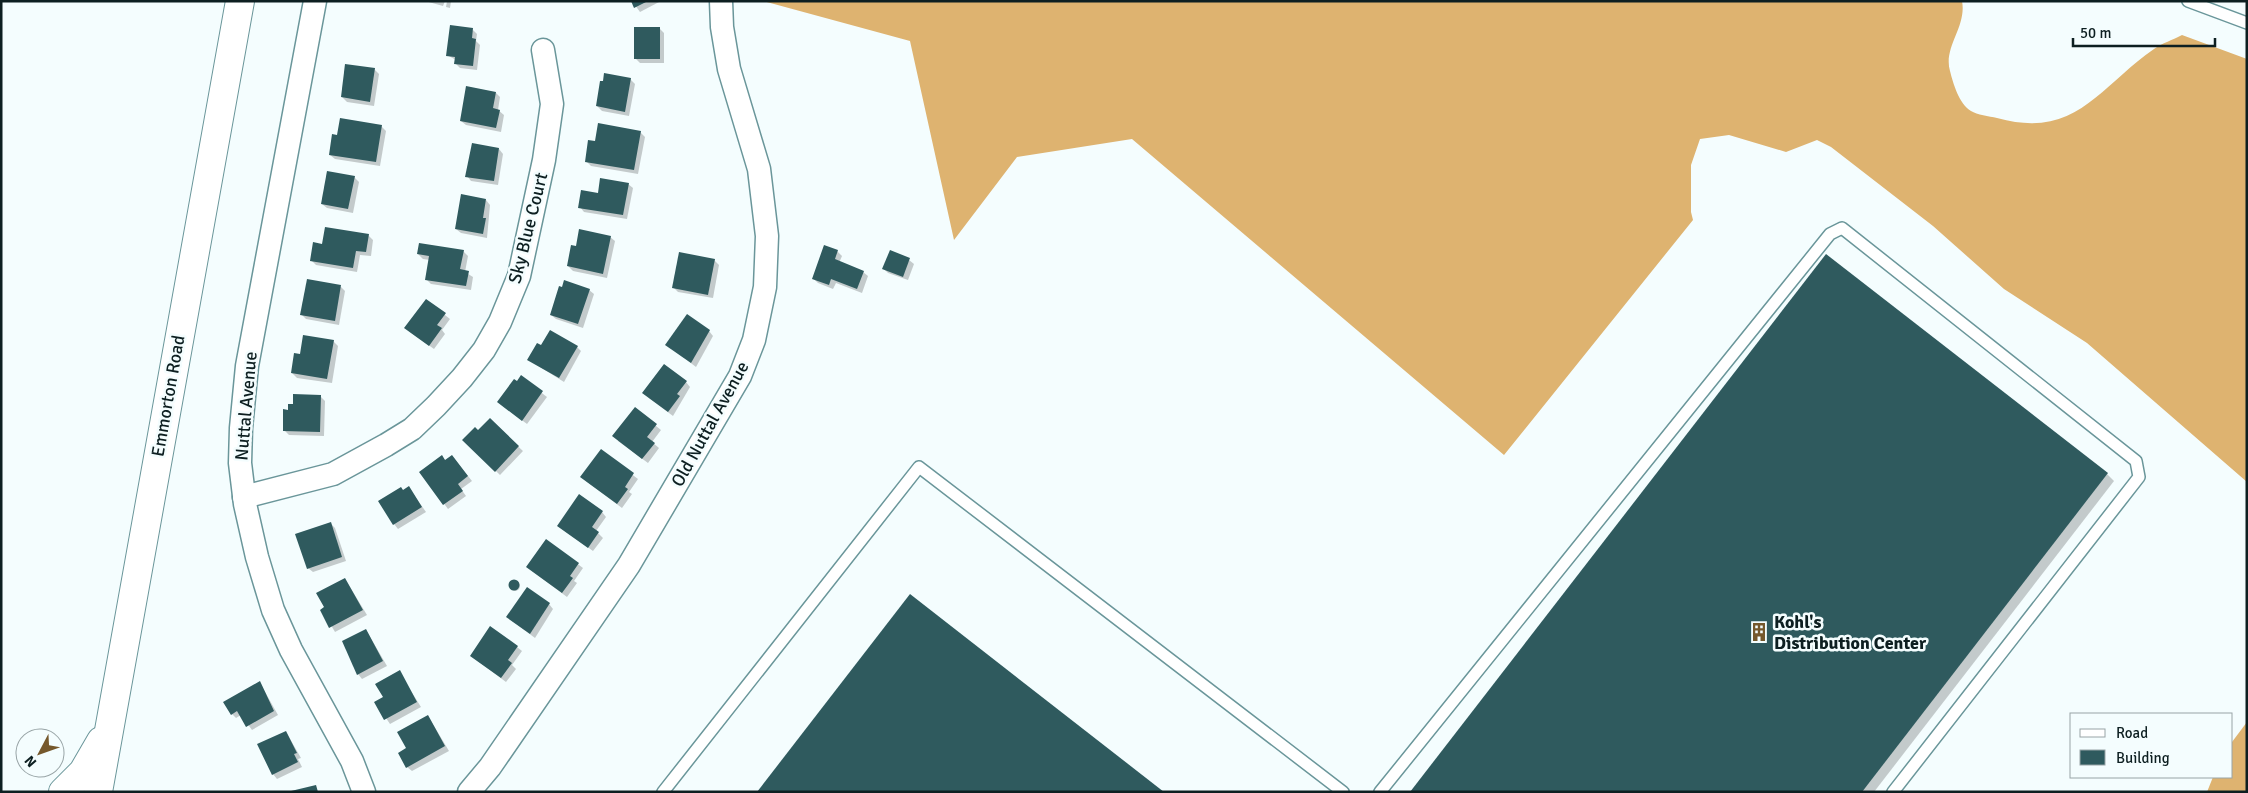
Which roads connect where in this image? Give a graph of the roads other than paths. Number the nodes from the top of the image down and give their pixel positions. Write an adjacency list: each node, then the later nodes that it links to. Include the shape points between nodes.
1 (240, 1): 8 (main road, Emmorton Road)
2 (315, 1): 7 (street, Nuttal Avenue, via 247,366 240,446)
3 (721, 1): 12 (street, Old Nuttal Avenue, via 729,69 759,169 767,236 765,287 754,340 740,376 629,565 490,767)
4 (2188, 1): 5 (lane)
5 (2247, 23)
6 (543, 50): 7 (street, Sky Blue Court, via 552,104 544,160 519,276 484,350 436,406 412,429 393,441 333,474)
7 (244, 497): 11 (street, Nuttal Avenue, via 257,557 274,610 291,650 352,761)
8 (110, 727): 9 (main road, Emmorton Road); 10 (main road, via 83,772)
9 (99, 789)
10 (64, 792)
11 (364, 792)
12 (469, 792)
13 (662, 792): 14 (lane, via 919,467)
14 (1343, 792)
15 (1380, 792): 16 (lane, via 1830,234 1842,228 2136,462 2139,477)
16 (1893, 792)

